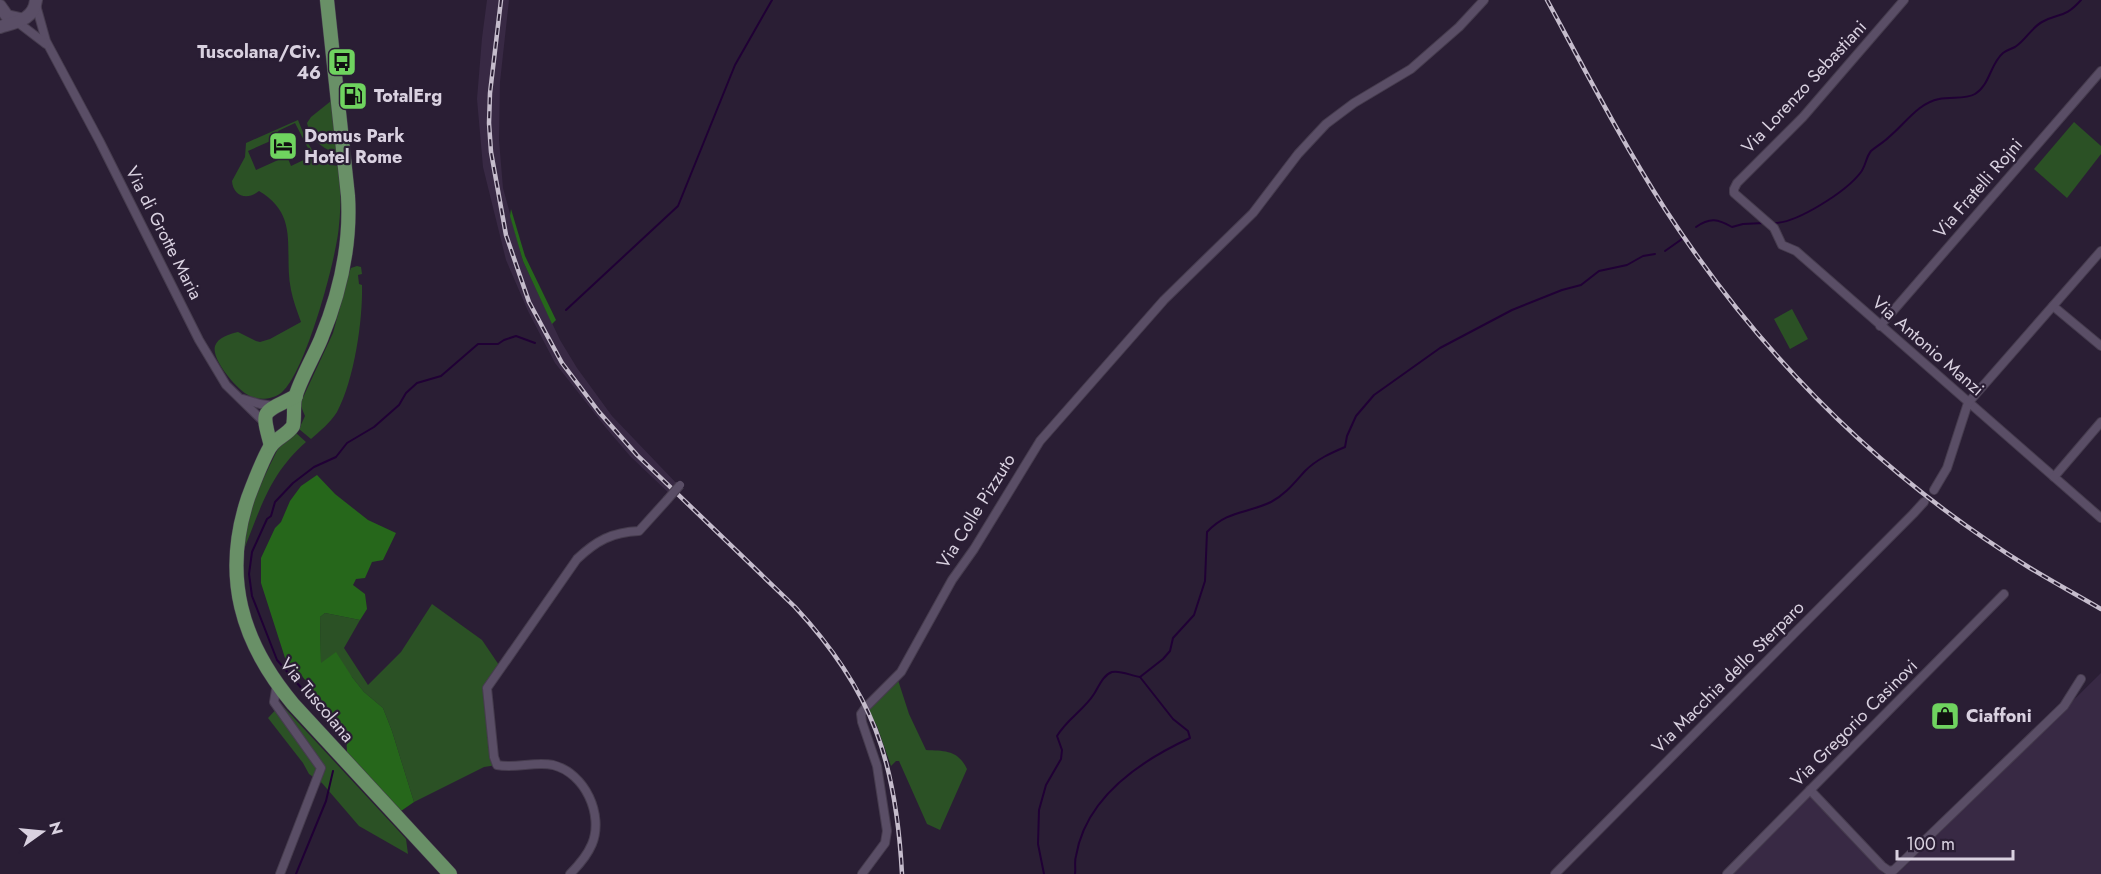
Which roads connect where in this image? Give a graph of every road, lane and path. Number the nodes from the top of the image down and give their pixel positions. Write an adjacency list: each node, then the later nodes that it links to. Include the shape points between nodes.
1 (327, 0): 15 (main road, via 348,196 348,238 333,307)
2 (1484, 0): 36 (street, Via Colle Pizzuto, via 1416,65 1326,124 1253,213 1164,300 1045,434 952,580 901,672 863,711 862,722 882,788 887,831 885,843)
3 (1904, 0): 10 (street, Via Lorenzo Sebastiani, via 1803,117 1737,183)
4 (36, 2): 6 (main road, via 34,10); 8 (street, Via di Grotte Maria)
5 (0, 6): 6 (main road, via 7,16)
6 (18, 20): 7 (main road); 8 (street, Via di Grotte Maria)
7 (0, 27)
8 (48, 46): 16 (street, Via di Grotte Maria, via 199,340 226,385)
9 (2101, 71): 13 (street, Via Fratelli Rojni)
10 (1737, 197): 13 (street, Via Antonio Manzi, via 1774,228 1782,245 1796,251)
11 (2101, 251): 12 (street)
12 (2053, 306): 14 (street); 17 (street)
13 (1880, 327): 17 (street, Via Antonio Manzi)
14 (2101, 346)
15 (296, 396): 18 (main road); 19 (main road)
16 (240, 398): 18 (street); 21 (street, Via di Grotte Maria)
17 (1968, 403): 24 (street, Via Antonio Manzi); 26 (street, via 1950,462)
18 (277, 405): 19 (main road, via 287,407); 21 (main road, via 266,413)
19 (293, 417): 22 (main road, via 291,428)
20 (2101, 422): 24 (street)
21 (265, 426): 22 (main road); 23 (main road)
22 (282, 435): 23 (main road)
23 (271, 446): 31 (main road, Via Tuscolana, via 242,517 236,560 238,590 248,629 259,656)
24 (2054, 477): 28 (street, Via Antonio Manzi)
25 (680, 485): 35 (street, bridge, via 639,531 621,532 593,544 577,559 487,688 497,765 556,766 572,775 590,799 595,817 594,839 586,856)
26 (1934, 489)
27 (1924, 502): 37 (street, Via Macchia dello Sterparo)
28 (2101, 518)
29 (2004, 594): 32 (street, Via Gregorio Casinovi)
30 (2081, 679): 32 (street, via 2064,706 1894,870 1882,867)
31 (278, 684): 33 (street, via 274,702 321,768); 34 (main road, Via Tuscolana)
32 (1810, 790): 38 (street, Via Gregorio Casinovi)
33 (280, 874)
34 (450, 874)
35 (570, 874)
36 (862, 874)
37 (1555, 874)
38 (1726, 874)

